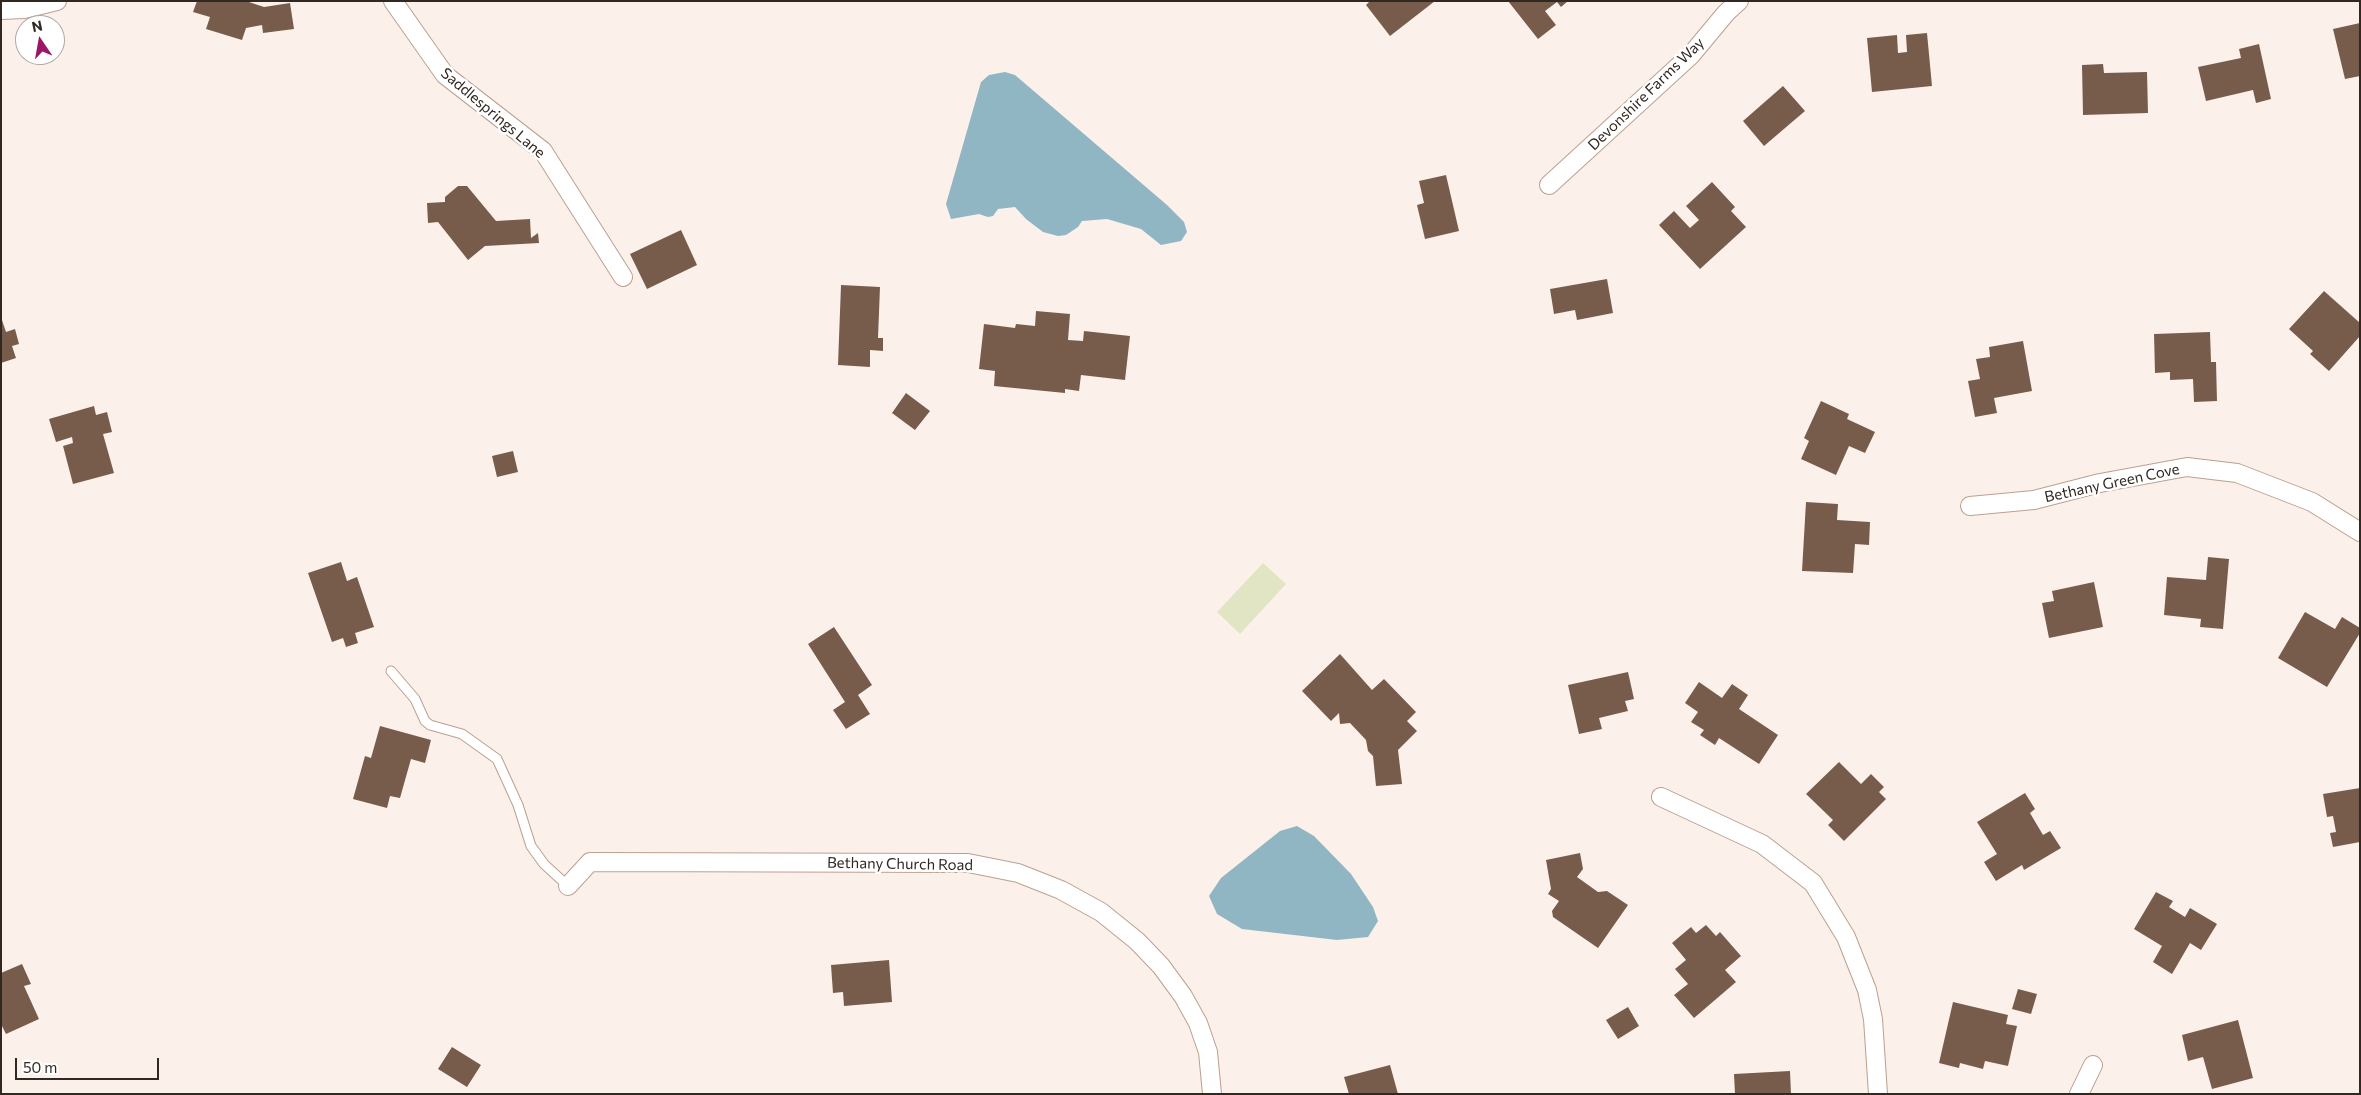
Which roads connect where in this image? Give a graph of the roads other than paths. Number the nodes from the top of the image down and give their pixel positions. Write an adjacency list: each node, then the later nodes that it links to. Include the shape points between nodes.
1 (56, 1): 4 (street, via 24,9)
2 (393, 1): 6 (street, Saddlesprings Lane, via 444,76 543,151)
3 (1739, 1): 5 (street, Devonshire Farms Way, via 1690,55)
4 (1, 10)
5 (1549, 185)
6 (623, 277)
7 (1970, 506): 8 (street, Bethany Green Cove, via 2034,500 2100,483 2187,467 2237,474 2312,502)
8 (2360, 532)
9 (391, 671): 11 (lane, via 415,699 430,725 462,734 498,759 531,846 544,864)
10 (1661, 797): 14 (street, via 1762,844 1813,883 1846,937 1866,990 1873,1019)
11 (568, 886): 13 (street, Bethany Church Road, via 590,862 968,864 1018,873 1061,890 1101,912 1162,966 1184,996 1198,1023 1208,1052)
12 (2093, 1065): 15 (street)
13 (1212, 1094)
14 (1878, 1094)
15 (2079, 1094)

